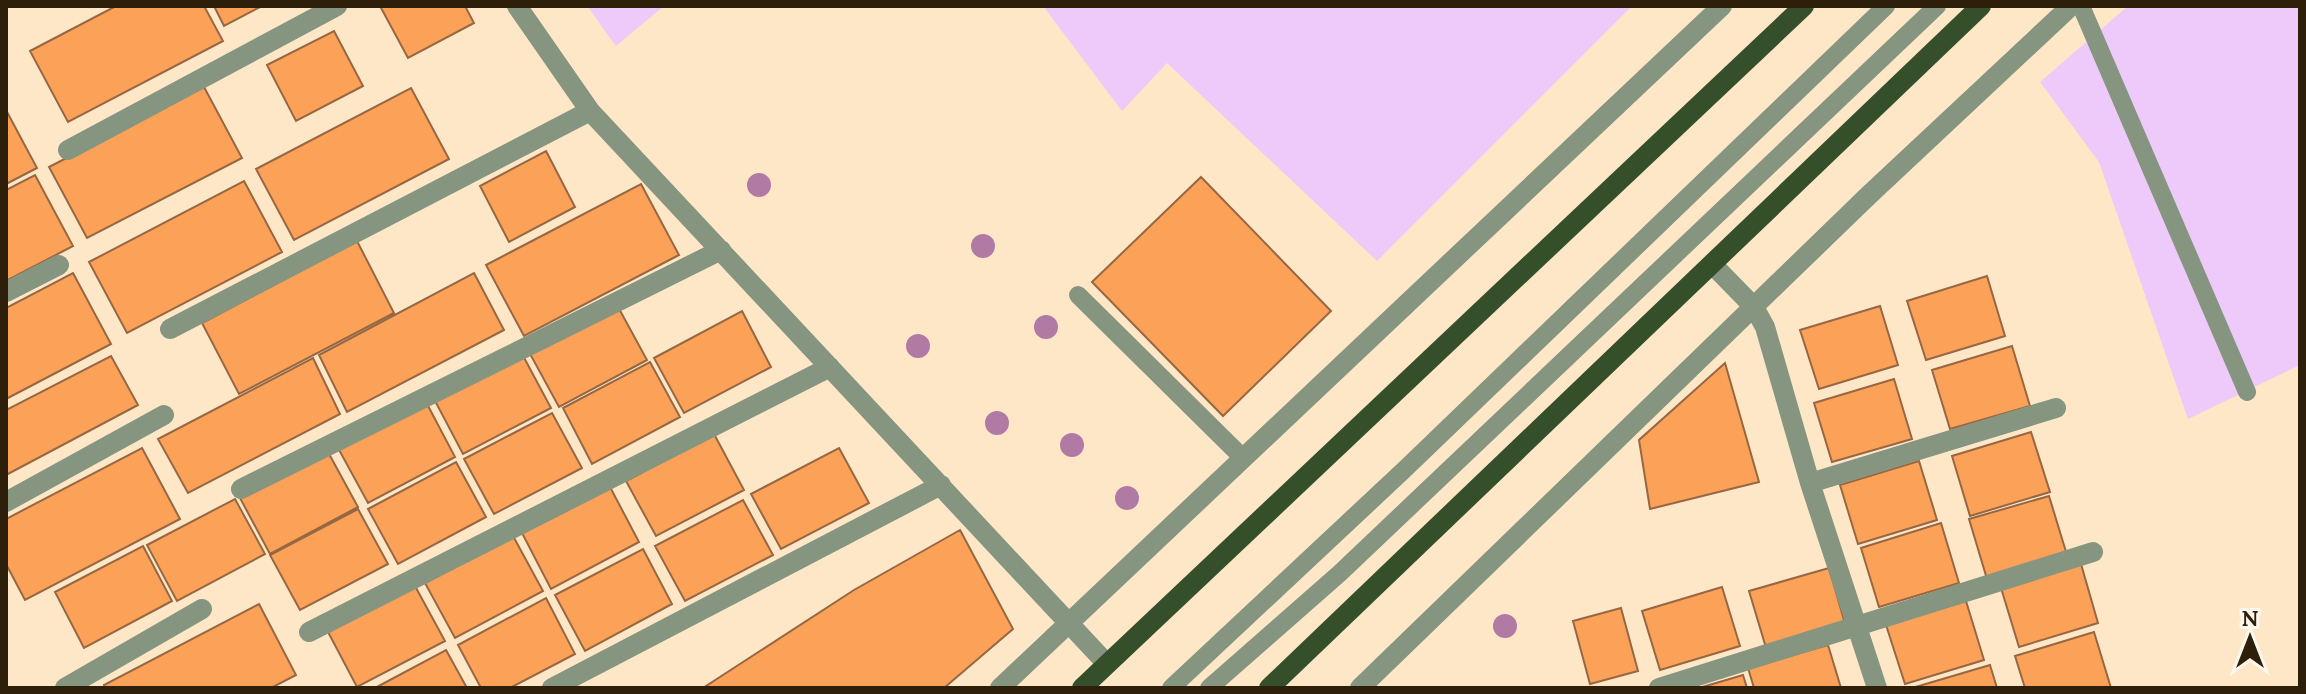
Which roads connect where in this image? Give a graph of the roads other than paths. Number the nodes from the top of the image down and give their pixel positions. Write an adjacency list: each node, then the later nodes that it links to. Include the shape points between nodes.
1 (337, 6): 11 (street)
2 (517, 6): 10 (street)
3 (1722, 6): 23 (street)
4 (1804, 6): 33 (main road)
5 (1886, 6): 38 (lane)
6 (1937, 6): 39 (lane, via 1340,573)
7 (1981, 6): 14 (main road)
8 (2071, 6): 17 (street)
9 (2081, 6): 20 (lane)
10 (590, 111): 12 (street); 18 (street)
11 (68, 150)
12 (721, 250): 19 (street); 26 (street)
13 (59, 265): 15 (street)
14 (1713, 265): 17 (street); 40 (main road)
15 (6, 292)
16 (1078, 295): 23 (lane)
17 (1754, 307): 24 (street, via 1771,343); 41 (street)
18 (170, 329)
19 (830, 367): 25 (street); 32 (street)
20 (2247, 392)
21 (2056, 408): 24 (street)
22 (164, 415): 27 (street)
23 (1243, 458): 30 (street)
24 (1810, 483): 31 (street)
25 (941, 485): 30 (street); 35 (street)
26 (241, 489)
27 (6, 502)
28 (2093, 552): 31 (street)
29 (202, 609): 34 (street)
30 (1069, 622): 33 (street); 36 (street)
31 (1856, 626): 42 (street); 43 (street)
32 (309, 632)
33 (1107, 664): 37 (main road)
34 (65, 688)
35 (552, 688)
36 (1000, 688)
37 (1082, 688)
38 (1171, 688)
39 (1209, 688)
40 (1269, 688)
41 (1360, 688)
42 (1659, 688)
43 (1877, 688)

